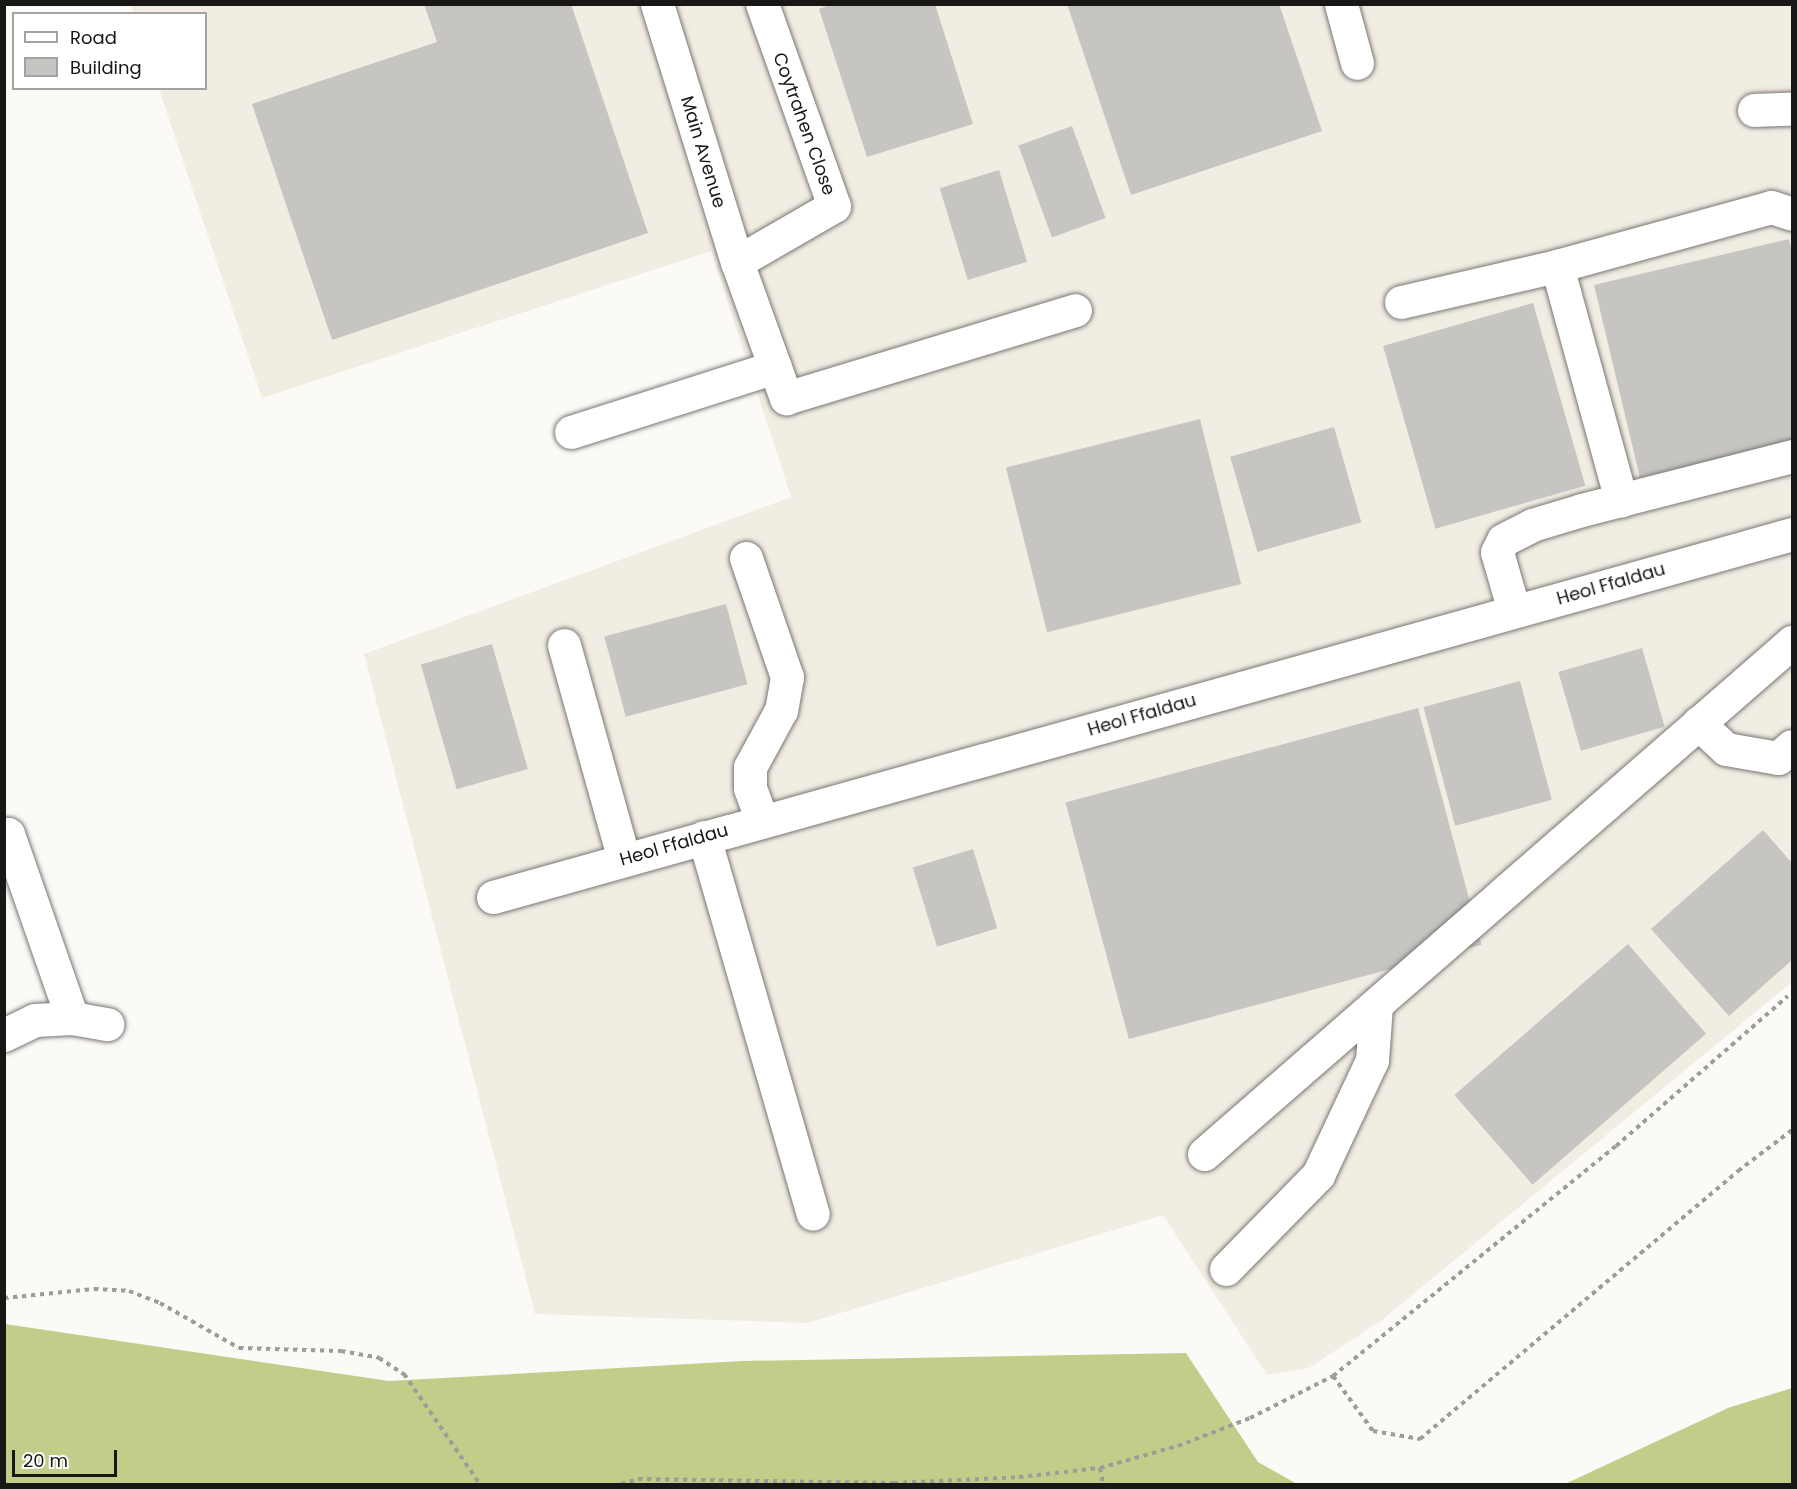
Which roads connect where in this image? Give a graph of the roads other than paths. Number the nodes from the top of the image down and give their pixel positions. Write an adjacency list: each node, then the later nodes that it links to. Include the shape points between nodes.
1 (657, 4): 8 (street, Main Avenue)
2 (762, 4): 8 (street, Coytrahen Close, via 834,206)
3 (1341, 4): 4 (street)
4 (1357, 63)
5 (1754, 110): 6 (street)
6 (1792, 110)
7 (1792, 214): 9 (street, via 1771,207)
8 (737, 262): 12 (street, Main Avenue)
9 (1557, 266): 10 (street); 15 (street)
10 (1401, 302)
11 (1075, 310): 12 (street, Main Avenue, via 786,398)
12 (775, 367): 13 (street)
13 (571, 432)
14 (1792, 456): 15 (street)
15 (1621, 500): 18 (street, via 1532,525 1503,540 1497,552)
16 (1792, 534): 18 (street, Heol Ffaldau)
17 (746, 558): 23 (street, via 787,676 781,710 750,767 750,788)
18 (1515, 611): 23 (street, Heol Ffaldau)
19 (1792, 642): 21 (street)
20 (564, 645): 26 (street)
21 (1698, 723): 22 (street, via 1726,749 1778,758); 28 (street)
22 (1792, 746)
23 (762, 821): 25 (street, Heol Ffaldau)
24 (4, 835): 29 (street, via 8,834)
25 (704, 837): 26 (street, Heol Ffaldau); 33 (street)
26 (624, 860): 27 (street, Heol Ffaldau)
27 (493, 897)
28 (1376, 1006): 32 (street); 34 (street, via 1372,1060 1318,1175)
29 (72, 1018): 30 (street); 31 (street, via 35,1020)
30 (107, 1024)
31 (4, 1035)
32 (1204, 1154)
33 (813, 1214)
34 (1226, 1269)

